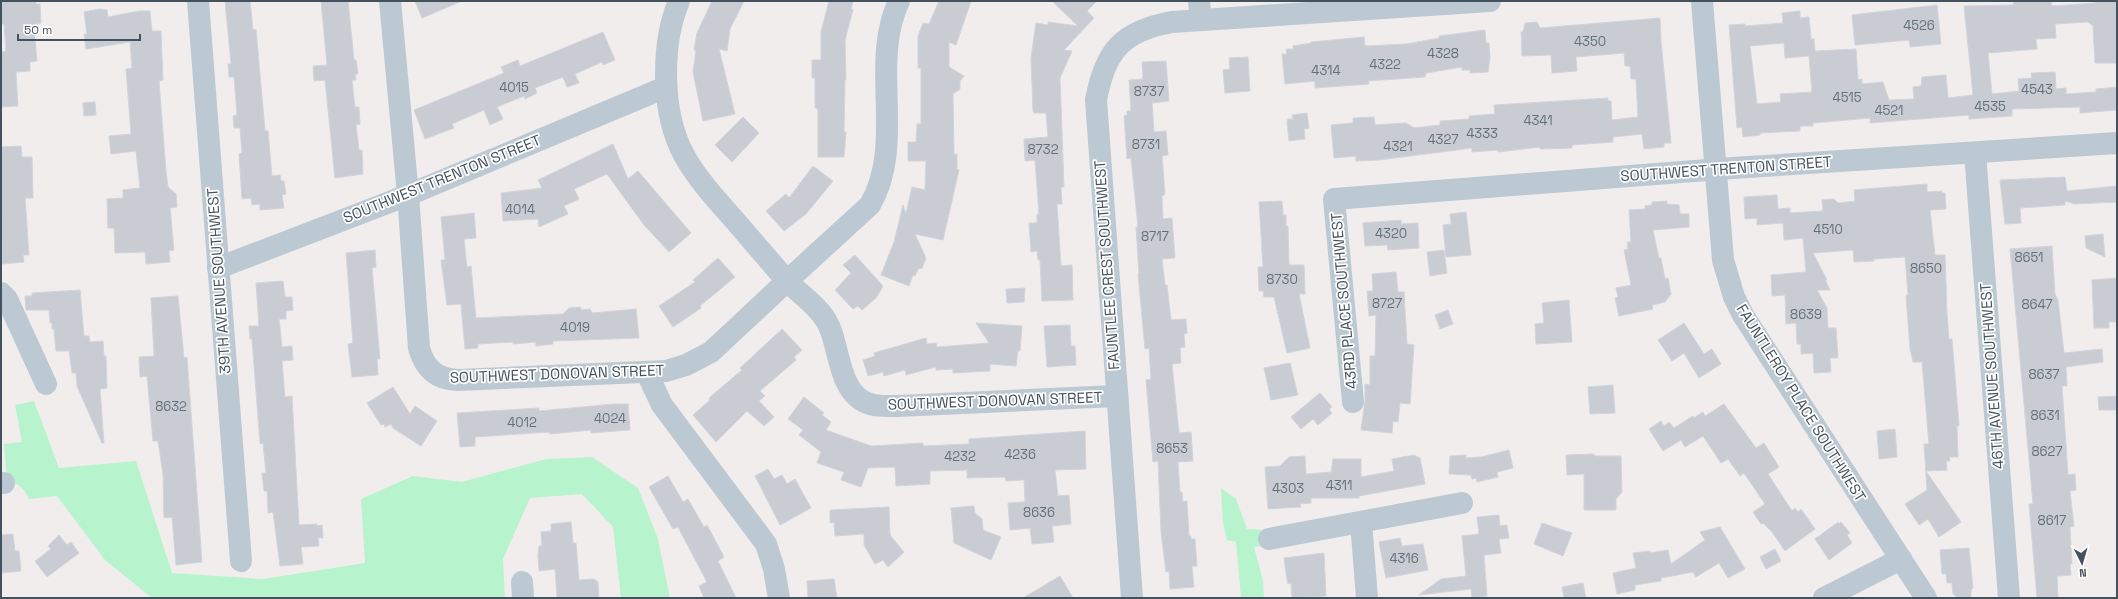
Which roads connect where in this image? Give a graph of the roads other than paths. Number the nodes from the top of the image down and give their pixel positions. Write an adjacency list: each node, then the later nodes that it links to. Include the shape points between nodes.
1 (198, 1): 14 (street, 39TH AVENUE SOUTHWEST)
2 (390, 1): 12 (street)
3 (679, 1): 8 (street, via 671,28)
4 (899, 1): 15 (street, via 889,31 885,165 877,192 870,205)
5 (1490, 1): 7 (street, FAUNTLEE CREST SOUTHWEST)
6 (1702, 1): 11 (street, FAUNTLEROY PLACE SOUTHWEST)
7 (1200, 10): 19 (street, FAUNTLEE CREST SOUTHWEST, via 1128,37 1115,48 1099,84 1096,100)
8 (666, 87): 12 (street, SOUTHWEST TRENTON STREET); 15 (street, via 677,136 695,174)
9 (2117, 143): 10 (street, SOUTHWEST TRENTON STREET)
10 (1975, 154): 11 (street, SOUTHWEST TRENTON STREET); 31 (street, 46TH AVENUE SOUTHWEST)
11 (1716, 170): 13 (street, SOUTHWEST TRENTON STREET); 24 (street, FAUNTLEROY PLACE SOUTHWEST, via 1723,260 1734,297 1743,315)
12 (408, 195): 14 (street, SOUTHWEST TRENTON STREET); 17 (street, SOUTHWEST DONOVAN STREET, via 419,348 427,368 446,380)
13 (1334, 199): 20 (street, 43RD PLACE SOUTHWEST)
14 (218, 268): 25 (street, 39TH AVENUE SOUTHWEST)
15 (787, 281): 17 (street, SOUTHWEST DONOVAN STREET, via 711,352 686,365); 19 (street, SOUTHWEST DONOVAN STREET, via 822,314 829,326 850,387 858,398 868,404 898,406)
16 (1, 293): 18 (street, via 7,299)
17 (646, 373): 26 (street, via 662,405 766,544)
18 (46, 384)
19 (1116, 396): 27 (street, FAUNTLEE CREST SOUTHWEST)
20 (1353, 402)
21 (1462, 503): 22 (street)
22 (1362, 522): 23 (street); 28 (street)
23 (1269, 539)
24 (1901, 559): 29 (street); 30 (street, FAUNTLEROY PLACE SOUTHWEST)
25 (241, 561)
26 (779, 598)
27 (1132, 598)
28 (1367, 598)
29 (1824, 598)
30 (1926, 598)
31 (2009, 598)

